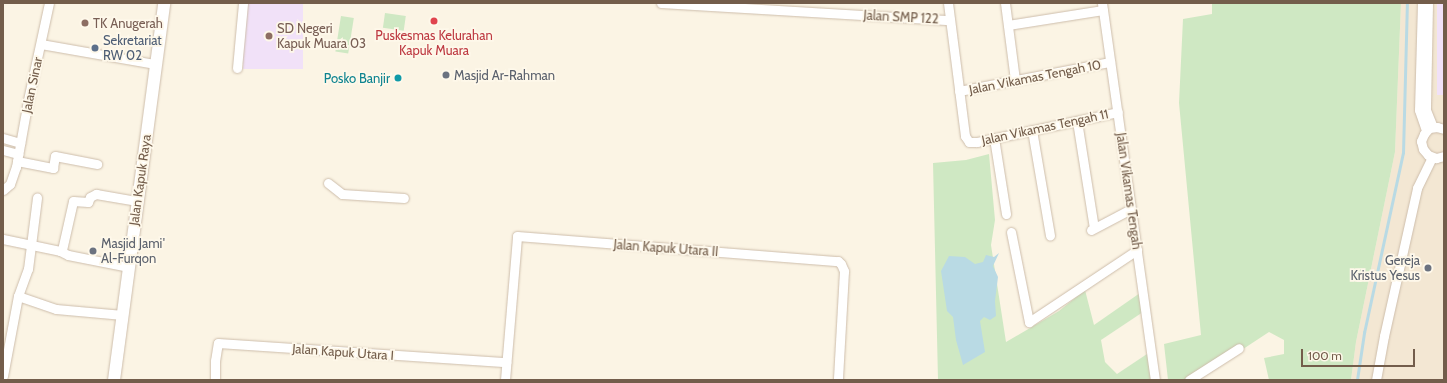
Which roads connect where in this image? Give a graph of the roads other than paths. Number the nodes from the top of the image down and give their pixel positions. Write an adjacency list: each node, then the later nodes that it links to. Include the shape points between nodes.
1 (49, 3): 12 (street)
2 (164, 3): 14 (main road, Jalan Kapuk Raya)
3 (243, 3): 15 (street)
4 (661, 3): 10 (street, Jalan SMP 122)
5 (948, 3): 10 (street, Jalan Vikamas Tengah 11)
6 (1005, 3): 11 (street)
7 (1422, 3): 20 (street, via 1419,110)
8 (1428, 3): 20 (street, via 1426,110)
9 (1102, 7): 11 (street); 13 (street, Jalan Vikamas Tengah)
10 (949, 20): 17 (street, Jalan Vikamas Tengah 11)
11 (1008, 25): 16 (street)
12 (41, 44): 14 (street, Jalan Sinar); 24 (street, Jalan Sinar)
13 (1110, 62): 16 (street, Jalan Vikamas Tengah 10); 18 (street, Jalan Vikamas Tengah)
14 (155, 64): 34 (main road, Jalan Kapuk Raya)
15 (237, 68)
16 (1015, 80): 17 (street, Jalan Vikamas Tengah 10)
17 (959, 91): 23 (street, Jalan Vikamas Tengah 11, via 965,136 969,142)
18 (1118, 112): 19 (street, Jalan Vikamas Tengah 11); 35 (street, Jalan Vikamas Tengah)
19 (1077, 121): 21 (street, Jalan Vikamas Tengah 11); 35 (street, via 1092,229)
20 (1438, 128): 28 (street, via 1422,137 1425,152)
21 (1032, 130): 23 (street, Jalan Vikamas Tengah 11); 38 (street)
22 (3, 138): 24 (street)
23 (994, 138): 36 (street)
24 (20, 142): 27 (street, Jalan Sinar)
25 (3, 150): 27 (street)
26 (1444, 156): 28 (street)
27 (18, 157): 29 (street, via 53,168 55,156); 31 (street, Jalan Sinar, via 12,181)
28 (1432, 157): 55 (street, via 1417,188)
29 (97, 164)
30 (328, 183): 33 (street, via 342,194)
31 (3, 190)
32 (36, 198): 40 (street)
33 (404, 198)
34 (137, 201): 42 (street, via 96,194 90,197 88,202 73,201); 43 (main road, Jalan Kapuk Raya)
35 (1131, 209): 41 (street, Jalan Vikamas Tengah)
36 (1006, 214)
37 (1011, 232): 41 (street, via 1029,322)
38 (1050, 234)
39 (3, 239): 40 (street)
40 (30, 244): 42 (street); 44 (street, via 27,274)
41 (1137, 250): 53 (street, Jalan Vikamas Tengah)
42 (60, 251): 43 (street, via 68,255)
43 (128, 267): 45 (main road, Jalan Kapuk Raya)
44 (18, 296): 45 (street, via 56,309); 48 (street)
45 (123, 315): 49 (main road, Jalan Kapuk Raya)
46 (1239, 348): 54 (street)
47 (502, 362): 50 (street, Jalan Kapuk Utara I, via 218,343); 51 (street, Jalan Kapuk Utara II); 52 (street, Jalan Kapuk Utara II, via 517,236 838,261 844,271)
48 (3, 376)
49 (114, 380)
50 (215, 380)
51 (505, 380)
52 (838, 380)
53 (1155, 380)
54 (1189, 380)
55 (1376, 380)

